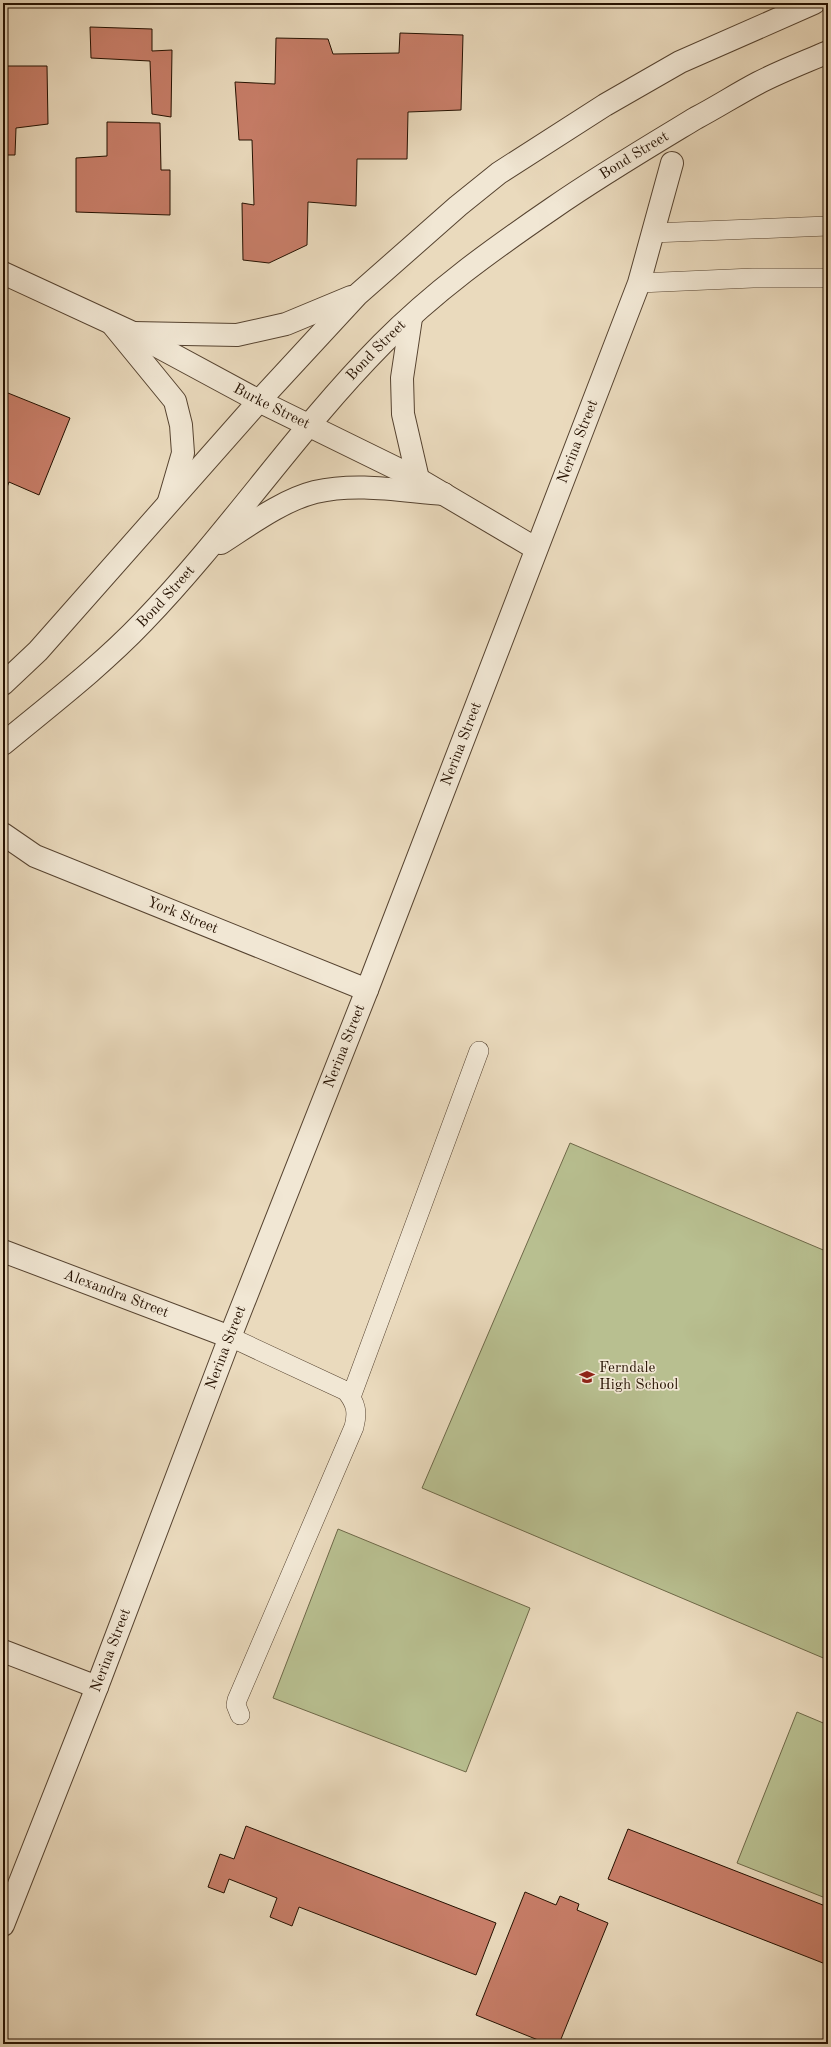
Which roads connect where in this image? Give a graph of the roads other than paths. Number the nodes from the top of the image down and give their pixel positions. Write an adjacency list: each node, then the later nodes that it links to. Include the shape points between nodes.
1 (814, 3): 9 (street, via 680,62 562,132 499,173)
2 (828, 52): 10 (street, Bond Street, via 758,82 583,187 503,242)
3 (672, 163): 5 (street, Nerina Street)
4 (828, 226): 5 (lane)
5 (652, 233): 8 (street, Nerina Street)
6 (3, 274): 11 (street, Burke Street)
7 (828, 278): 8 (lane)
8 (639, 283): 18 (street, Nerina Street)
9 (357, 295): 12 (street, via 286,324 237,335); 13 (street)
10 (411, 318): 14 (street, Bond Street, via 369,358); 15 (street, via 402,378 403,414)
11 (112, 324): 12 (street, Burke Street); 17 (street, via 175,401 181,425 183,453)
12 (133, 333): 13 (street, Burke Street)
13 (260, 402): 14 (street, Burke Street); 17 (street)
14 (307, 425): 15 (street, Burke Street); 19 (street, Bond Street)
15 (418, 479): 16 (street, Burke Street)
16 (444, 494): 18 (street, Burke Street); 19 (street, via 349,487 315,492 260,518)
17 (168, 506): 20 (street, via 38,652)
18 (535, 548): 23 (street, Nerina Street)
19 (207, 552): 21 (street, Bond Street, via 137,628 98,665)
20 (3, 684)
21 (3, 744)
22 (3, 834): 23 (street, York Street, via 35,856)
23 (367, 990): 26 (street, Nerina Street)
24 (479, 1051): 27 (lane)
25 (3, 1251): 26 (street, Alexandra Street)
26 (230, 1337): 27 (lane, via 346,1391); 29 (street, Nerina Street)
27 (351, 1397): 30 (lane, via 357,1410 354,1427 237,1700)
28 (3, 1651): 29 (street)
29 (97, 1687): 31 (street, Nerina Street)
30 (240, 1715)
31 (3, 1924)

